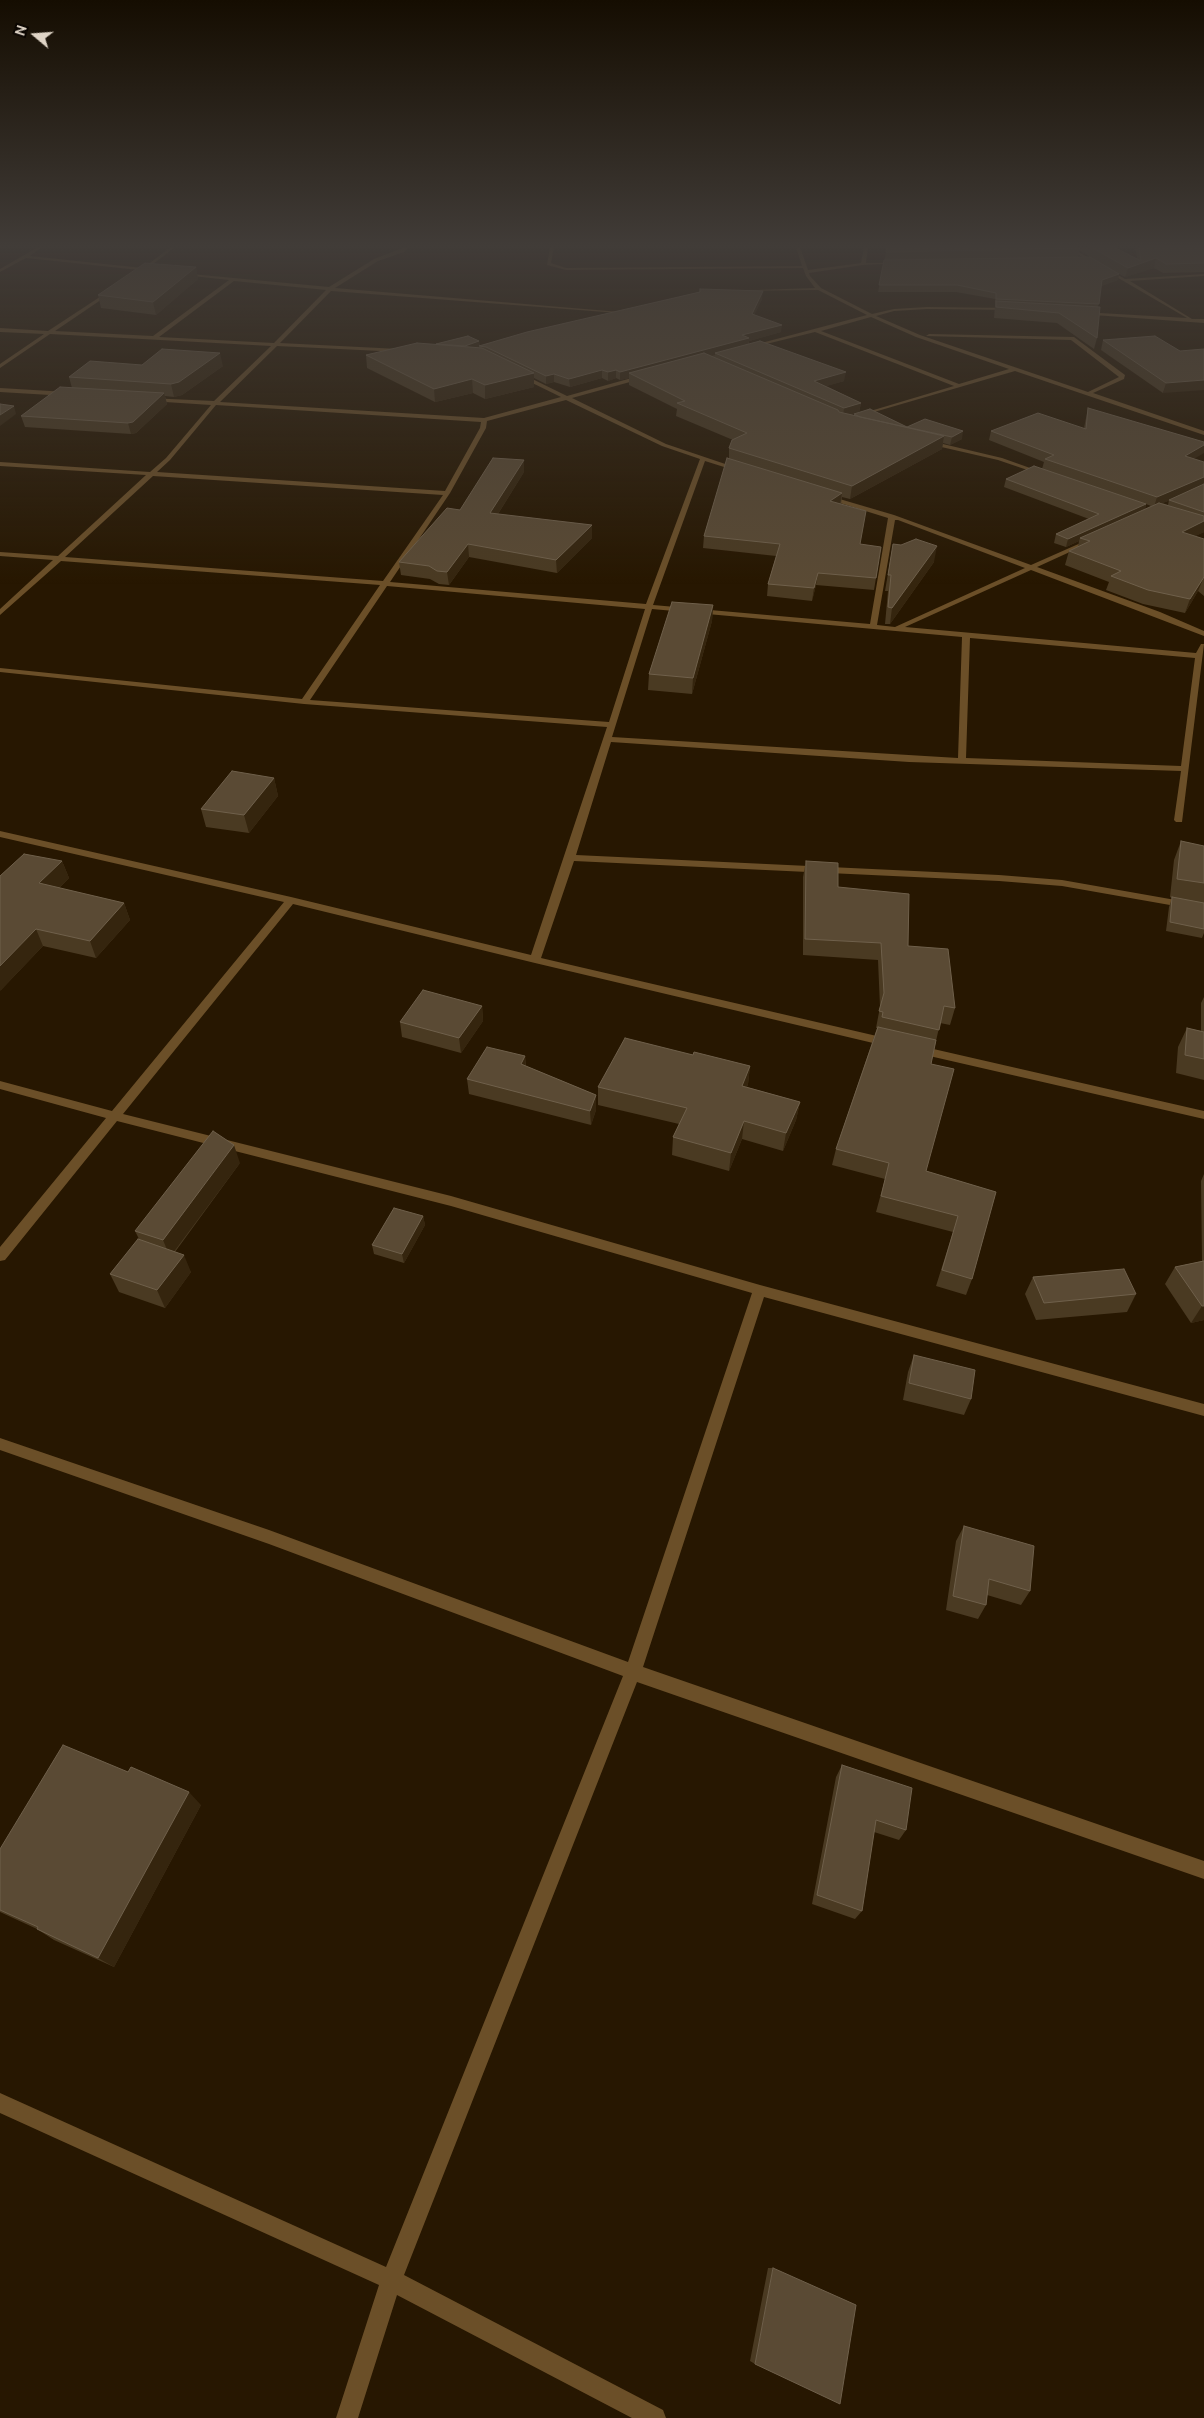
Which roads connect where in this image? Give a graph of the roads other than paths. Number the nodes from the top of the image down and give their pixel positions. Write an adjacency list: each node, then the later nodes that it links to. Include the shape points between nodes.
1 (260, 360): 14 (street)
2 (892, 360): 8 (street)
3 (990, 360): 5 (street)
4 (1102, 360): 10 (street, via 1122,378)
5 (1014, 368): 8 (street); 10 (street)
6 (512, 370): 12 (street)
7 (648, 375): 12 (street)
8 (960, 386): 15 (street)
9 (0, 390): 11 (street)
10 (1087, 394): 17 (street)
11 (78, 395)
12 (565, 397): 16 (street); 19 (street, via 664,445)
13 (147, 399): 14 (street)
14 (215, 403): 16 (street); 22 (street)
15 (849, 419)
16 (484, 420): 24 (street)
17 (1204, 433)
18 (923, 442): 23 (street, via 1000,459)
19 (703, 458): 21 (street); 32 (street)
20 (0, 464): 22 (street)
21 (745, 472)
22 (152, 474): 24 (street); 29 (street)
23 (1055, 478)
24 (447, 493): 31 (street)
25 (818, 494): 26 (street)
26 (892, 516): 30 (street); 34 (street)
27 (1101, 536): 30 (street)
28 (0, 554): 29 (street)
29 (60, 558): 31 (street); 33 (street)
30 (1031, 568): 35 (street); 36 (street)
31 (385, 584): 32 (street); 41 (street)
32 (650, 607): 34 (street); 42 (street)
33 (0, 613)
34 (873, 627): 35 (street)
35 (898, 628): 37 (street)
36 (1204, 634)
37 (966, 635): 39 (street); 44 (street)
38 (1204, 646): 39 (street)
39 (1199, 656): 45 (street)
40 (0, 670): 41 (street)
41 (304, 702): 42 (street)
42 (612, 725): 43 (street)
43 (607, 739): 44 (street); 48 (street)
44 (962, 761): 45 (street)
45 (1185, 769): 46 (street)
46 (1179, 820)
47 (0, 834): 49 (street)
48 (570, 858): 50 (street, via 999,878 1062,883); 51 (street)
49 (291, 900): 51 (street); 54 (street)
50 (1204, 908)
51 (535, 960): 53 (street)
52 (0, 1085): 54 (street)
53 (1204, 1115)
54 (114, 1116): 55 (street); 56 (street, via 451,1201)
55 (0, 1256)
56 (760, 1290): 57 (street); 59 (street)
57 (1204, 1410)
58 (0, 1444): 59 (street, via 269,1537)
59 (633, 1672): 60 (street); 62 (street)
60 (1204, 1870)
61 (0, 2103): 62 (street)
62 (391, 2280): 63 (street); 64 (street)
63 (347, 2418)
64 (655, 2418)

